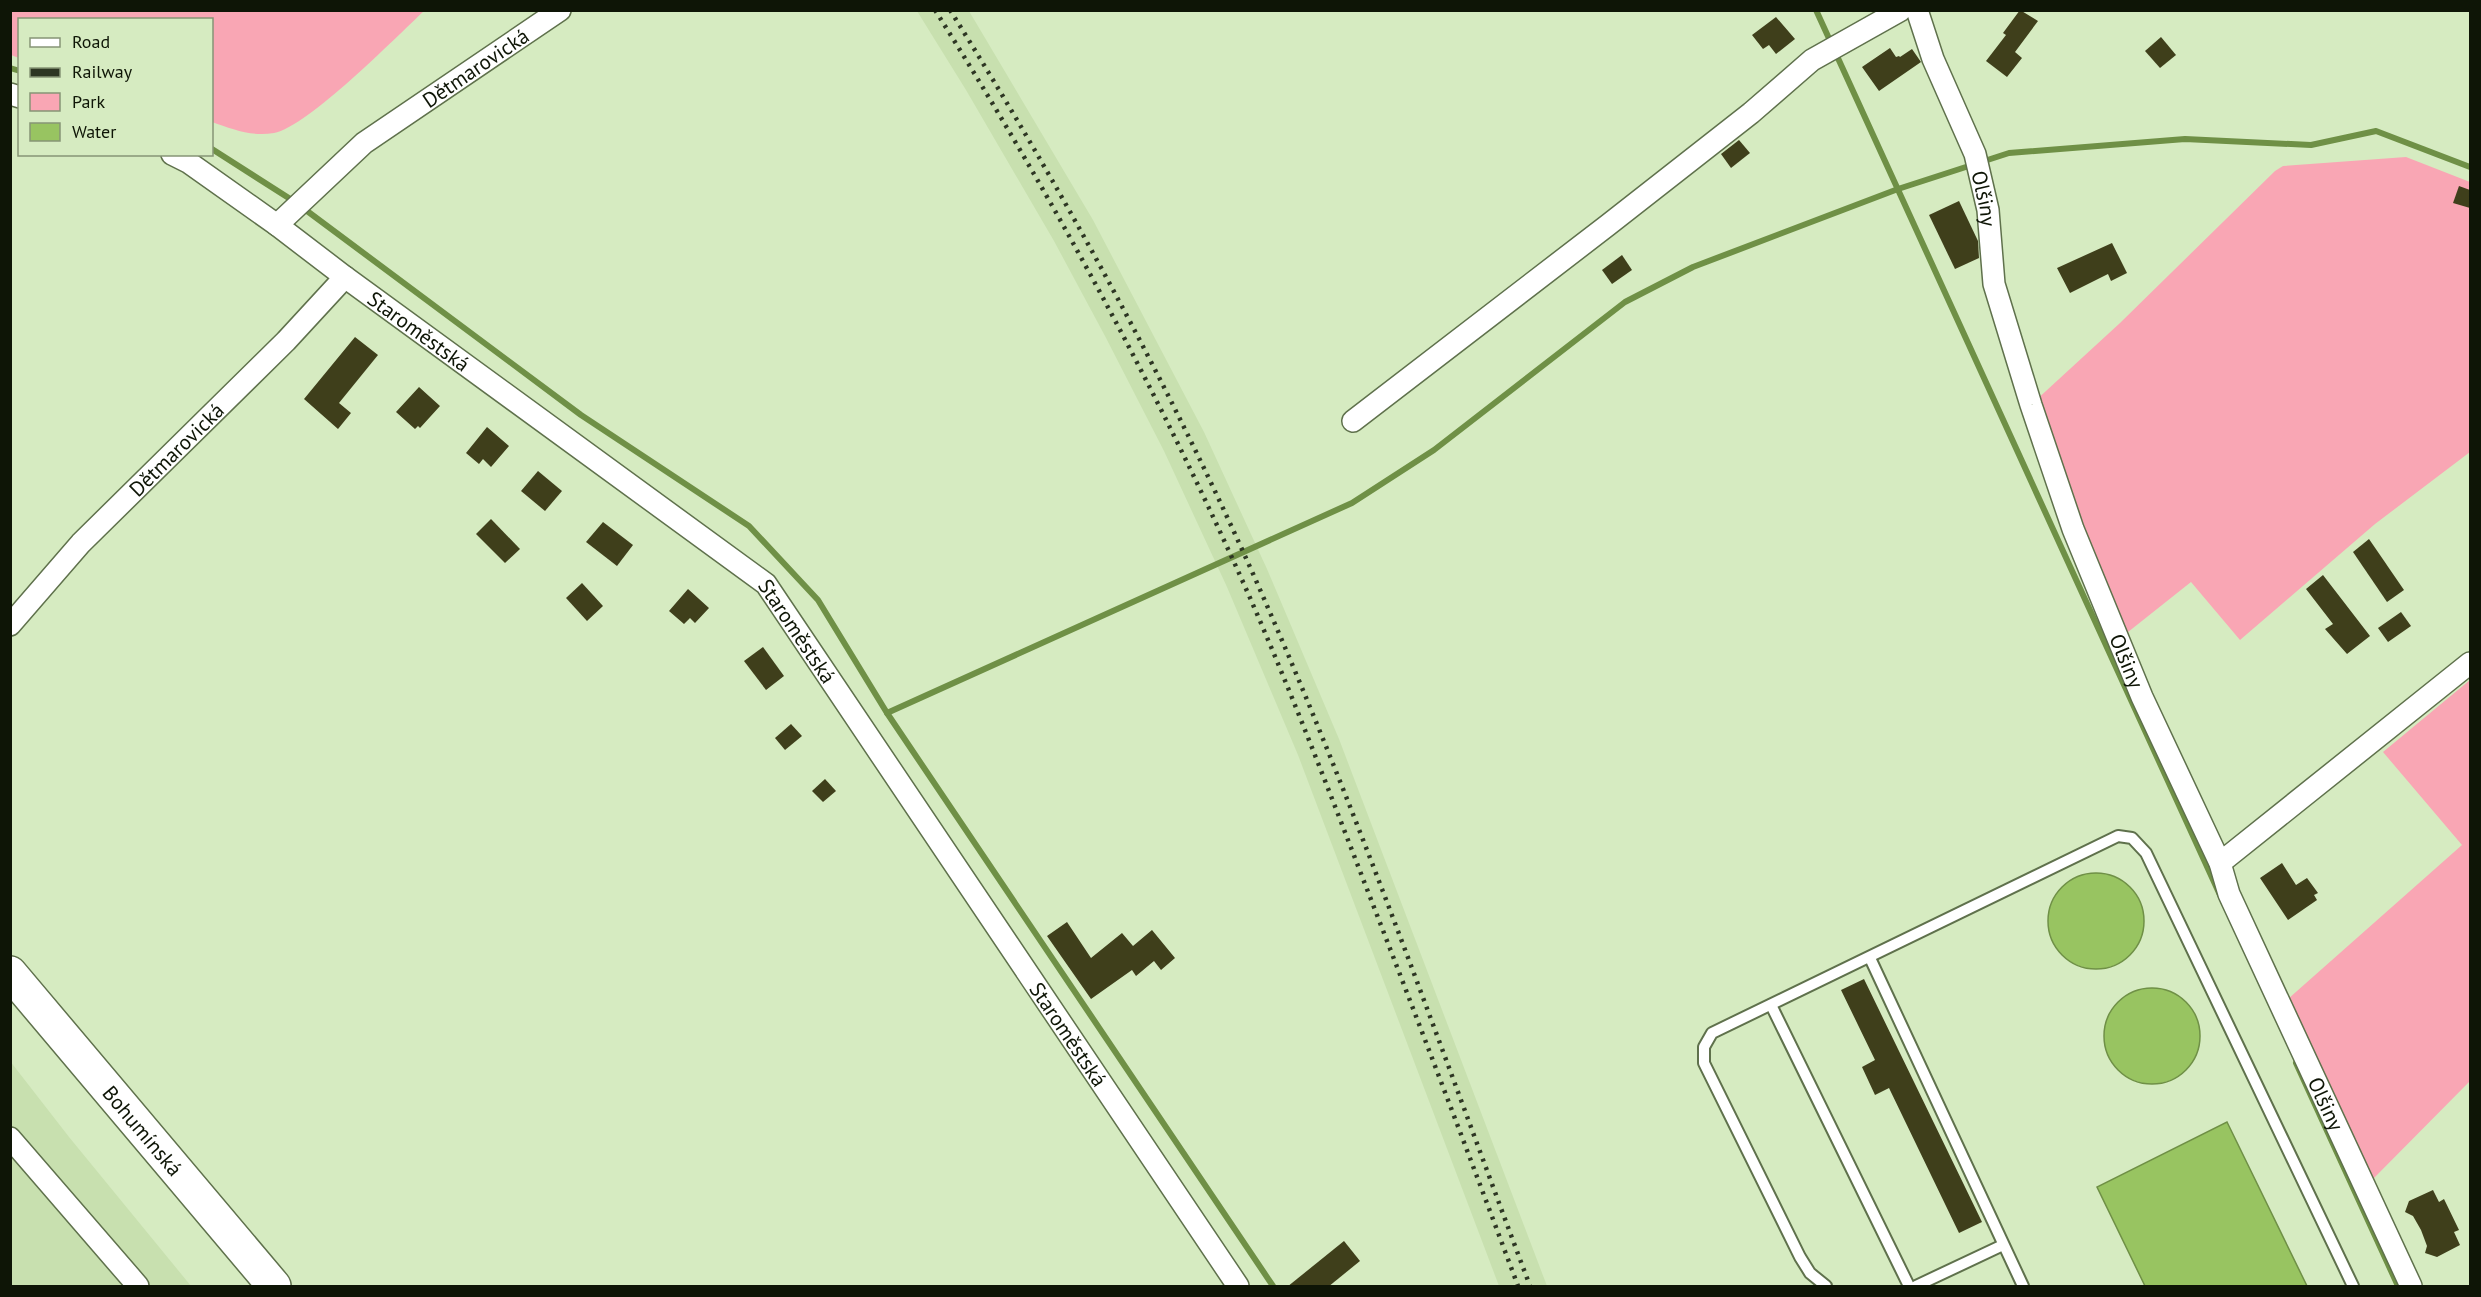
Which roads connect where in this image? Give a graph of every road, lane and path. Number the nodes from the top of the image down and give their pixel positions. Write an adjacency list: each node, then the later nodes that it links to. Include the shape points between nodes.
1 (560, 10): 5 (street, Dětmarovická, via 364,143)
2 (1901, 10): 7 (street, via 1812,60 1706,148)
3 (1917, 10): 10 (street, Olšiny, via 1933,59 1977,162 1988,210 1994,284 2073,529 2142,697)
4 (176, 156): 5 (street, Staroměstská)
5 (283, 218): 6 (street, Staroměstská)
6 (345, 277): 8 (street, Dětmarovická, via 286,341 81,543); 18 (street, Staroměstská, via 766,584)
7 (1353, 421)
8 (10, 625)
9 (2470, 663): 10 (street)
10 (2220, 863): 24 (street, Olšiny, via 2229,894)
11 (1870, 958): 13 (lane); 15 (lane); 23 (lane, via 2118,836 2132,838 2146,853)
12 (10, 973): 17 (main road, Bohumínská)
13 (1771, 1005): 19 (lane, via 1712,1033 1704,1047 1704,1063 1800,1257); 20 (lane)
14 (10, 1138): 16 (street)
15 (2003, 1245): 21 (lane); 22 (lane)
16 (138, 1287)
17 (274, 1287)
18 (1238, 1287)
19 (1826, 1287)
20 (1909, 1287)
21 (1916, 1287)
22 (2023, 1287)
23 (2353, 1287)
24 (2411, 1287)

